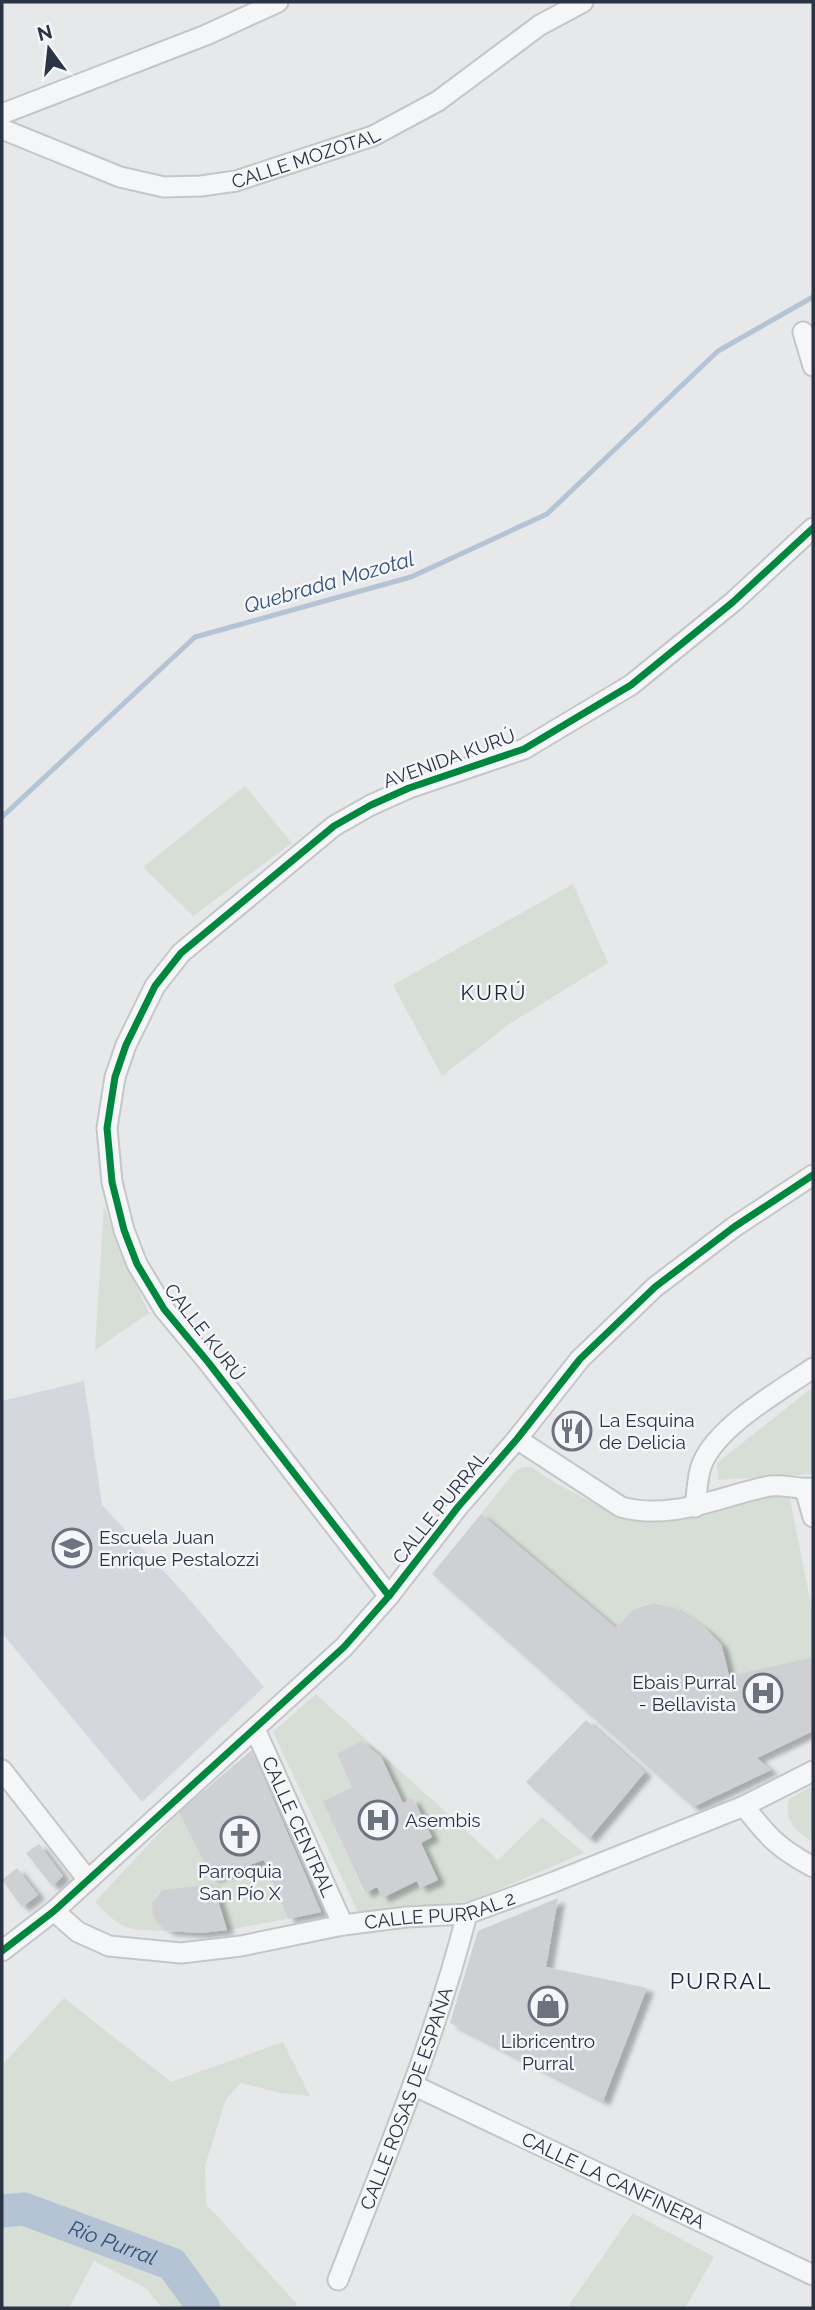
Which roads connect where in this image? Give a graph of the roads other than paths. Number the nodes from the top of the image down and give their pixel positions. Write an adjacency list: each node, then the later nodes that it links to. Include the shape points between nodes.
1 (278, 2): 3 (street, via 206,35)
2 (583, 2): 4 (street, CALLE MOZOTAL, via 540,25 438,101 373,136 236,180 164,187 131,180)
3 (2, 114)
4 (2, 129)
5 (803, 332): 6 (street)
6 (813, 366)
7 (813, 528): 8 (street, AVENIDA KURÚ, via 733,602 631,685 524,749 409,788 334,826 181,953 155,986)
8 (127, 1045): 15 (street, CALLE KURÚ, via 115,1077 107,1128 112,1182 137,1264 164,1309)
9 (813, 1175): 11 (street, CALLE PURRAL, via 734,1227 656,1287 580,1359)
10 (813, 1368): 13 (street, via 738,1420 713,1446 701,1464)
11 (517, 1439): 13 (street, via 621,1507 639,1512); 15 (street, CALLE PURRAL)
12 (809, 1488): 13 (street, via 771,1486); 14 (street)
13 (695, 1507)
14 (813, 1517)
15 (389, 1597): 16 (street, CALLE PURRAL, via 344,1647)
16 (255, 1729): 21 (street, CALLE PURRAL); 24 (street, CALLE CENTRAL)
17 (2, 1770): 21 (street)
18 (813, 1771): 19 (street, CALLE PURRAL 2)
19 (744, 1806): 20 (street, via 768,1837); 23 (street, CALLE PURRAL 2)
20 (813, 1867)
21 (88, 1881): 22 (street, CALLE PURRAL)
22 (54, 1911): 24 (street, CALLE PURRAL 2, via 78,1932 109,1946 181,1953); 25 (street, CALLE PURRAL)
23 (467, 1914): 24 (street, CALLE PURRAL 2); 26 (street, CALLE ROSAS DE ESPAÑA)
24 (343, 1925)
25 (2, 1951)
26 (413, 2085): 27 (street, CALLE LA CANFINERA); 28 (street, CALLE ROSAS DE ESPAÑA)
27 (813, 2275)
28 (338, 2280)

